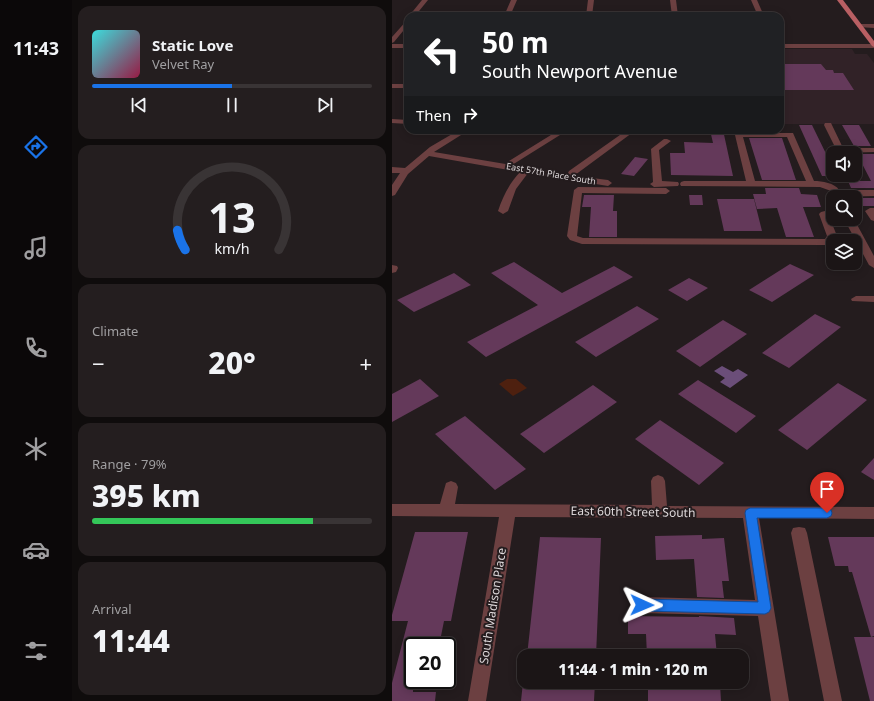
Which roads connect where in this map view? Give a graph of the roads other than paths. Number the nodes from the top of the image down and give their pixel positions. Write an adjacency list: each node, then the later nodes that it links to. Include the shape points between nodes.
1 (425, 0): 7 (street)
2 (514, 0): 8 (street)
3 (592, 0): 9 (street)
4 (673, 0): 10 (street)
5 (754, 0): 11 (street)
6 (840, 0): 13 (main road)
7 (415, 12)
8 (509, 12)
9 (590, 12)
10 (674, 12)
11 (759, 12)
12 (404, 26): 15 (street)
13 (860, 26): 14 (street); 16 (main road)
14 (874, 26)
15 (392, 41)
16 (874, 45): 19 (street)
17 (392, 46): 18 (street)
18 (404, 46)
19 (784, 46)
20 (392, 86): 21 (street)
21 (404, 86)
22 (392, 121): 23 (street)
23 (404, 122)
24 (828, 125): 29 (street)
25 (458, 134): 32 (street)
26 (558, 134): 33 (street)
27 (626, 134): 37 (street)
28 (667, 141): 38 (street, via 655,149)
29 (838, 146)
30 (862, 150): 31 (street)
31 (874, 150)
32 (428, 153): 35 (street, East 57th Place South); 36 (street)
33 (512, 163)
34 (392, 170): 36 (street)
35 (526, 170): 40 (street, East 57th Place South); 49 (street, via 514,182)
36 (407, 171): 46 (street)
37 (572, 173)
38 (658, 184): 40 (street, East 57th Place South); 41 (street, East 57th Place South)
39 (811, 184): 42 (street); 42 (street, via 790,135 739,135); 43 (street, via 828,186)
40 (639, 187): 44 (street); 52 (street, via 578,190 572,236 582,241 825,242 830,241 832,236)
41 (730, 188): 42 (street); 45 (street)
42 (750, 188)
43 (832, 190)
44 (666, 191)
45 (713, 192)
46 (392, 193)
47 (874, 193): 48 (street)
48 (862, 194)
49 (503, 211)
50 (874, 211): 51 (street, via 870,212)
51 (874, 218)
52 (828, 226)
53 (854, 226): 54 (street)
54 (871, 254): 55 (street)
55 (874, 265)
56 (856, 299): 57 (street)
57 (874, 299)
58 (658, 481): 63 (street)
59 (451, 487): 61 (street)
60 (392, 510): 61 (street, East 60th Street South)
61 (446, 510): 62 (street, East 60th Street South)
62 (508, 511): 63 (street, East 60th Street South); 69 (street, South Madison Place)
63 (660, 512): 64 (street, East 60th Street South)
64 (750, 513): 65 (street, East 60th Street South); 68 (street)
65 (874, 513)
66 (799, 533): 71 (street)
67 (642, 605): 68 (street)
68 (765, 608): 70 (street)
69 (478, 701)
70 (780, 701)
71 (833, 701)

